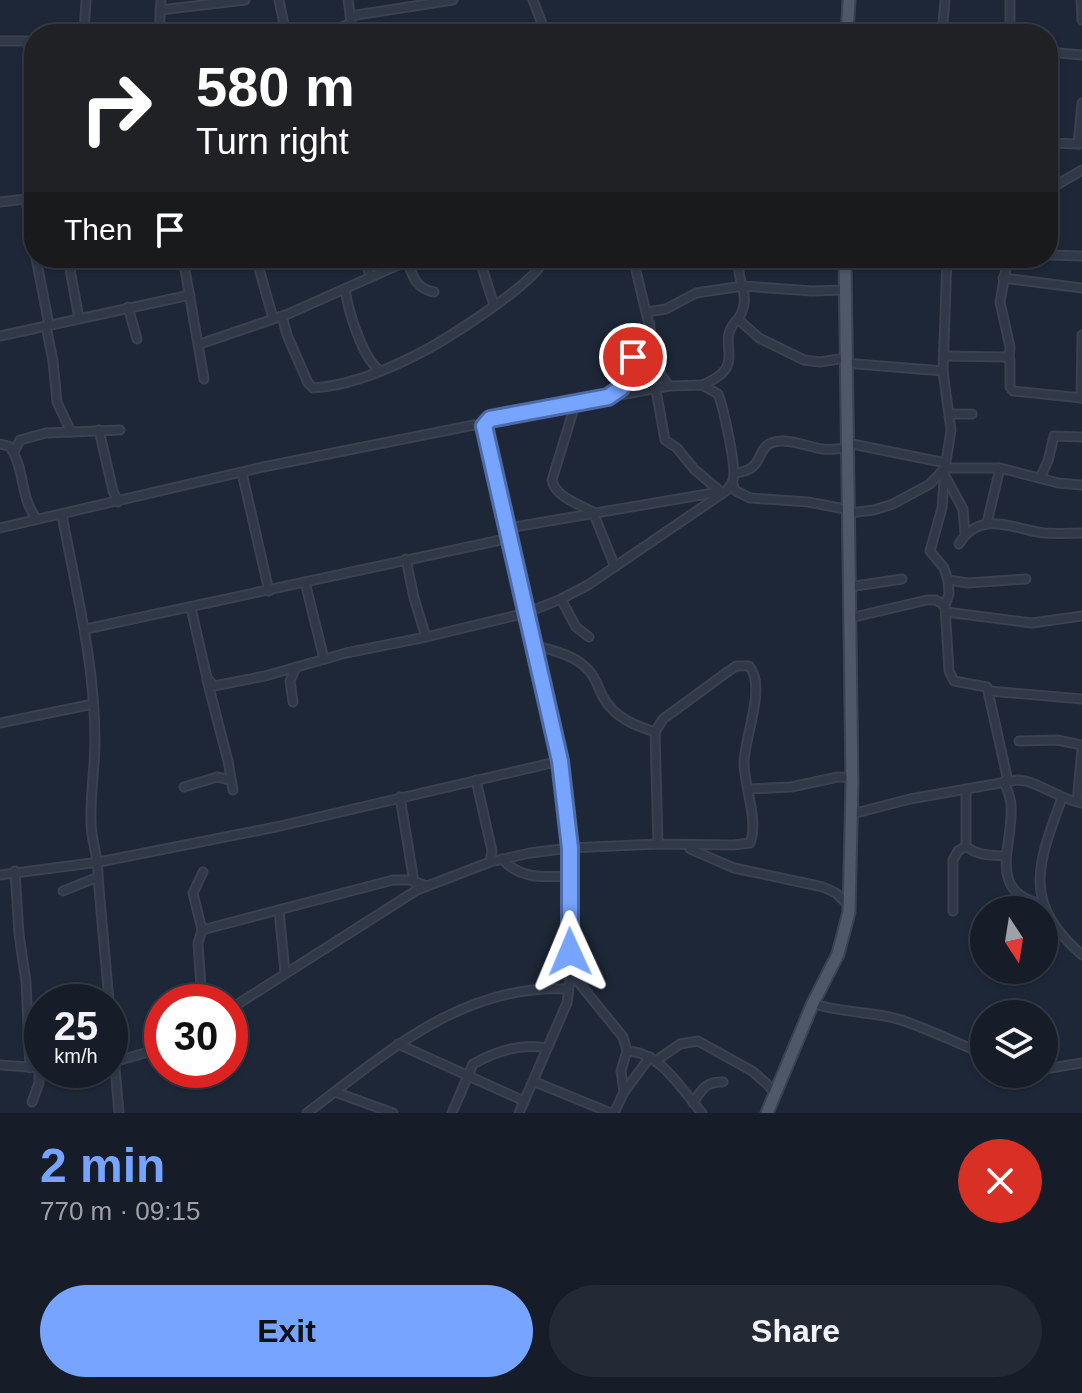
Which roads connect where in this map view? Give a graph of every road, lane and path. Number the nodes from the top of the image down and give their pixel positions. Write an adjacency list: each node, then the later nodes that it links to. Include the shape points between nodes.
1 (86, 0): 16 (street)
2 (161, 0): 13 (street)
3 (245, 0): 13 (street)
4 (279, 0): 18 (street)
5 (348, 0): 14 (street)
6 (453, 0): 12 (street)
7 (533, 0): 21 (street)
8 (849, 0): 22 (main road)
9 (945, 0): 23 (street)
10 (1010, 0): 24 (street)
11 (1081, 0): 15 (street)
12 (411, 4): 14 (street)
13 (160, 10): 17 (street)
14 (351, 19): 19 (street); 20 (street)
15 (1082, 20)
16 (85, 24)
17 (159, 24)
18 (284, 24)
19 (342, 24)
20 (352, 24)
21 (542, 24)
22 (848, 24)
23 (943, 24)
24 (1010, 24)
25 (0, 41): 26 (street)
26 (24, 41)
27 (1058, 53): 28 (street)
28 (1082, 55)
29 (1082, 103): 31 (street)
30 (1058, 143): 31 (street)
31 (1080, 144)
32 (1082, 170): 33 (street)
33 (1058, 184)
34 (24, 199): 35 (street)
35 (0, 200)
36 (1058, 255): 37 (street)
37 (1082, 256)
38 (38, 268): 68 (street)
39 (70, 268): 65 (street)
40 (185, 268): 59 (street)
41 (259, 268): 64 (street)
42 (368, 268): 52 (street)
43 (390, 268): 52 (street)
44 (413, 268): 58 (street, via 418,285)
45 (482, 268): 60 (street)
46 (539, 268): 60 (street)
47 (636, 268): 62 (street)
48 (740, 268): 54 (street)
49 (845, 268): 57 (main road)
50 (947, 268): 74 (street)
51 (1006, 268): 53 (street)
52 (370, 276): 56 (street)
53 (1003, 278): 55 (street); 75 (street, via 1000,302)
54 (743, 286): 57 (street); 62 (street, via 696,293 666,309); 66 (street, via 746,302)
55 (1082, 288)
56 (345, 289): 63 (street); 77 (street, via 356,326)
57 (844, 290): 76 (main road)
58 (434, 292)
59 (190, 295): 61 (street); 72 (street)
60 (494, 305): 77 (street, via 420,353)
61 (128, 307): 65 (street); 71 (street)
62 (647, 312): 67 (street)
63 (282, 316): 64 (street); 77 (street, via 313,388)
64 (273, 318): 72 (street)
65 (79, 319): 68 (street)
66 (738, 319): 76 (street, via 759,338 804,360); 80 (street, via 727,337 731,353 725,371)
67 (650, 324): 81 (street, via 661,375); 83 (street, via 622,370 621,388)
68 (47, 325): 70 (street); 91 (street, via 57,402)
69 (1082, 335): 73 (street)
70 (0, 336)
71 (137, 339)
72 (200, 344): 79 (street)
73 (1082, 344): 84 (street)
74 (945, 356): 75 (street); 78 (street)
75 (1009, 358): 84 (street, via 1013,391)
76 (845, 361): 78 (street); 94 (main road)
77 (379, 370)
78 (943, 371): 86 (street)
79 (204, 379)
80 (702, 385): 81 (street); 99 (street, via 721,399)
81 (669, 386): 82 (street)
82 (656, 390): 83 (street); 103 (street, via 665,440)
83 (608, 397): 85 (street)
84 (1081, 398)
85 (575, 404): 88 (street, via 490,419); 105 (street, via 553,487)
86 (950, 414): 87 (street); 97 (street)
87 (972, 414)
88 (484, 426): 98 (street); 111 (street)
89 (99, 430): 90 (street); 91 (street); 104 (street)
90 (120, 430)
91 (71, 432): 95 (street, via 26,437 16,443)
92 (1082, 437): 100 (street, via 1054,436)
93 (0, 444): 95 (street)
94 (848, 446): 97 (street); 99 (street, via 827,450 772,443 751,469); 106 (main road)
95 (14, 452): 108 (street, via 27,505)
96 (1000, 468): 97 (street); 100 (street); 109 (street)
97 (946, 469): 106 (street, via 893,504); 112 (street); 120 (street, via 930,551)
98 (242, 473): 104 (street); 123 (street)
99 (734, 473): 101 (street)
100 (1040, 478): 102 (street)
101 (732, 483): 103 (street); 106 (street, via 750,498 808,502)
102 (1082, 485)
103 (721, 492): 105 (street); 117 (street)
104 (118, 502): 107 (street)
105 (593, 512): 111 (street); 117 (street)
106 (850, 512): 122 (main road)
107 (62, 515): 108 (street); 130 (street)
108 (37, 519): 110 (street)
109 (987, 523): 112 (street); 113 (street)
110 (0, 528)
111 (508, 528): 114 (street)
112 (965, 533): 115 (street)
113 (1082, 533)
114 (510, 538): 116 (street); 127 (street)
115 (959, 544)
116 (406, 559): 121 (street); 131 (street)
117 (615, 567): 124 (street)
118 (902, 579): 122 (street)
119 (1026, 579): 120 (street)
120 (948, 580): 126 (street)
121 (305, 582): 123 (street); 134 (street)
122 (849, 587): 129 (main road)
123 (269, 591): 125 (street)
124 (561, 599): 127 (street); 132 (street, via 576,627)
125 (191, 608): 130 (street); 136 (street)
126 (945, 609): 128 (street, via 1032,623); 129 (street, via 936,600 927,600); 137 (street, via 950,675)
127 (526, 613): 131 (street); 133 (street)
128 (1082, 616)
129 (850, 618): 146 (main road)
130 (86, 629): 140 (street)
131 (426, 637): 134 (street)
132 (589, 637)
133 (535, 646): 142 (street, via 583,664 605,701 627,723); 145 (street)
134 (324, 659): 135 (street)
135 (296, 667): 136 (street, via 221,685 210,684); 139 (street, via 290,681)
136 (207, 678): 147 (street)
137 (989, 691): 138 (street); 149 (street)
138 (1082, 699)
139 (293, 702)
140 (93, 704): 141 (street); 164 (street, via 91,824)
141 (0, 723)
142 (655, 732): 151 (street, via 663,719 726,673 749,666 755,685 744,762); 158 (street)
143 (1019, 741): 144 (street, via 1057,740)
144 (1082, 747): 156 (street)
145 (560, 761): 148 (street); 161 (street)
146 (852, 778): 151 (street); 157 (main road)
147 (231, 780): 150 (street, via 217,777); 153 (street)
148 (476, 780): 154 (street); 165 (street)
149 (1006, 781): 152 (street); 155 (street, via 1026,780); 162 (street, via 1011,805)
150 (184, 787)
151 (749, 789): 159 (street, via 750,843)
152 (966, 789): 157 (street); 160 (street)
153 (233, 790)
154 (400, 797): 164 (street); 171 (street)
155 (1062, 798): 156 (street); 175 (street, via 1043,852)
156 (1079, 803)
157 (852, 814): 176 (main road)
158 (658, 844): 159 (street); 161 (street)
159 (684, 846): 176 (street, via 734,868 823,887)
160 (966, 846): 162 (street, via 973,852); 178 (street, via 953,860)
161 (570, 848): 163 (street); 169 (street)
162 (1005, 856): 174 (street, via 1011,884)
163 (502, 859): 165 (street); 169 (street, via 531,876)
164 (99, 862): 166 (street); 170 (street)
165 (490, 862): 172 (street)
166 (15, 871): 168 (street); 184 (street)
167 (203, 872): 179 (street, via 193,893)
168 (0, 875)
169 (570, 876): 183 (street)
170 (98, 877): 173 (street); 185 (street)
171 (414, 882): 172 (street); 177 (street, via 382,882)
172 (427, 886): 182 (street)
173 (63, 891)
174 (1024, 896)
175 (1042, 896)
176 (850, 906): 189 (main road, via 838,954)
177 (279, 910): 179 (street); 182 (street)
178 (953, 911)
179 (202, 930): 186 (street)
180 (1058, 931): 181 (street)
181 (1082, 955)
182 (285, 973): 188 (street)
183 (571, 973): 187 (street); 193 (street, via 623,1037)
184 (26, 984)
185 (107, 984)
186 (201, 984)
187 (568, 989): 190 (street, via 526,989 494,997 432,1022); 191 (street)
188 (248, 997)
189 (813, 1003): 192 (street, via 901,1020); 206 (main road)
190 (398, 1044): 199 (street); 204 (street)
191 (547, 1048): 199 (street, via 509,1049 473,1064); 200 (street)
192 (970, 1048)
193 (627, 1051): 194 (street); 205 (street, via 621,1071)
194 (653, 1058): 205 (street); 206 (street, via 698,1041 752,1071); 209 (street)
195 (1082, 1063): 198 (street)
196 (0, 1065): 197 (street)
197 (24, 1067)
198 (1058, 1067)
199 (466, 1075): 207 (street); 213 (street)
200 (535, 1082): 207 (street); 215 (street)
201 (723, 1082): 209 (street, via 701,1088)
202 (37, 1088): 208 (street)
203 (116, 1088): 211 (street)
204 (335, 1092): 210 (street); 212 (street)
205 (624, 1092): 215 (street)
206 (776, 1095): 218 (main road)
207 (524, 1101): 214 (street)
208 (32, 1102)
209 (694, 1104): 216 (street); 217 (street)
210 (387, 1112)
211 (119, 1113)
212 (307, 1113)
213 (452, 1113)
214 (519, 1113)
215 (610, 1113)
216 (688, 1113)
217 (702, 1113)
218 (767, 1113)

